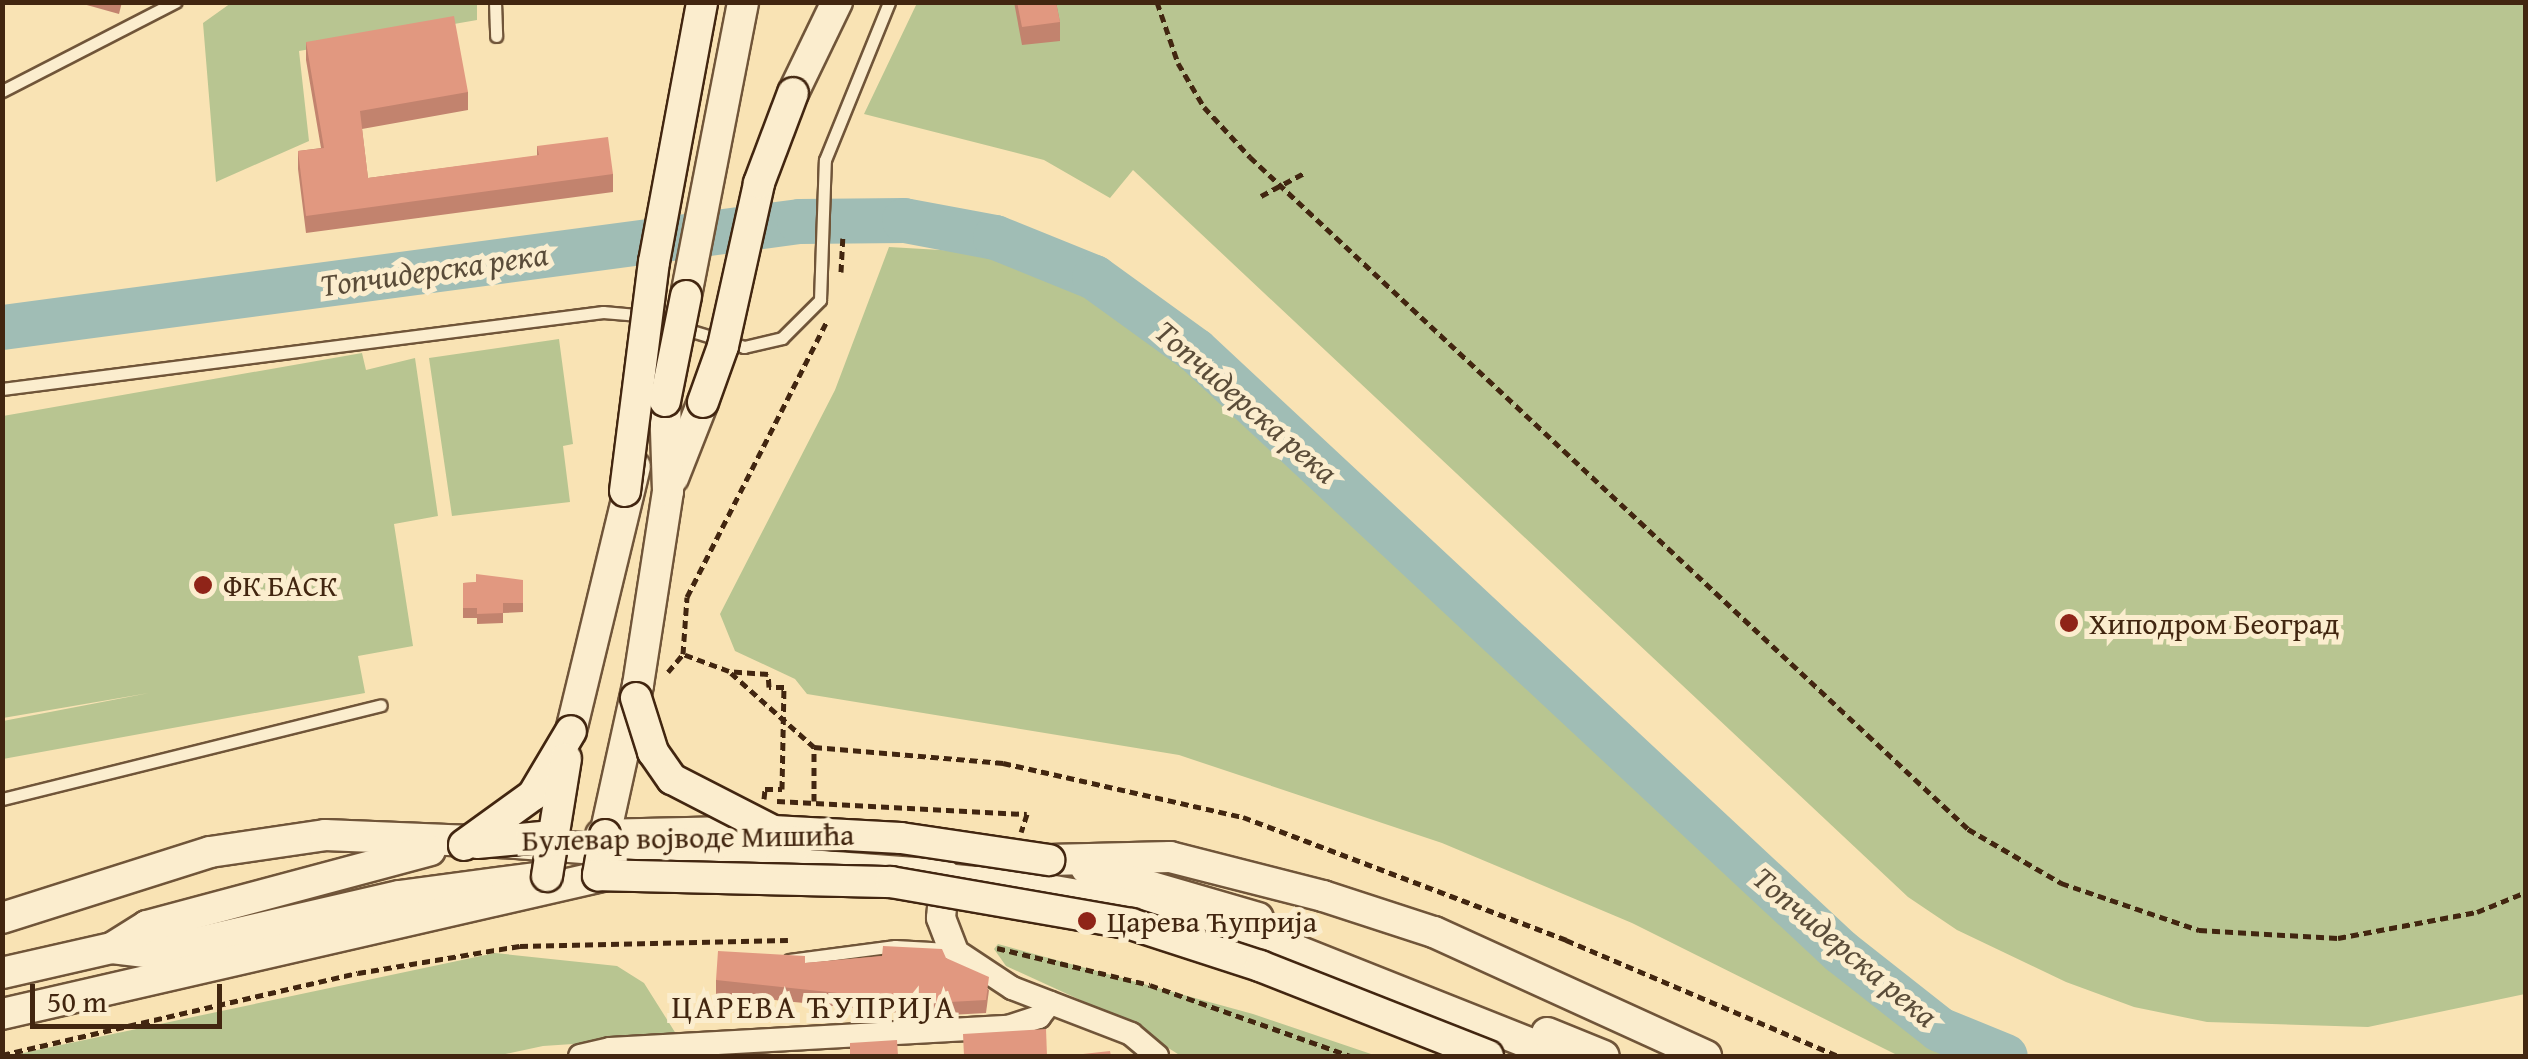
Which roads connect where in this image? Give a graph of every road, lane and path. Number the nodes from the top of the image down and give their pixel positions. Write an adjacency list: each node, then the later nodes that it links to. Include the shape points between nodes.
1 (495, 2): 8 (lane)
2 (702, 2): 19 (main road, bridge, via 654,262)
3 (743, 2): 17 (main road, bridge)
4 (837, 2): 18 (main road, bridge, via 776,132 722,346)
5 (889, 2): 16 (lane, via 834,128 821,190 825,260 812,315 764,345 744,347 639,315 603,312)
6 (1157, 2): 11 (path, via 1178,63 1204,107)
7 (170, 4): 9 (lane)
8 (496, 36)
9 (2, 92)
10 (1304, 174): 11 (path)
11 (1280, 186): 12 (path); 36 (path, via 1968,829 2008,854 2128,909 2199,930 2266,938 2406,928)
12 (1261, 196)
13 (844, 262): 14 (path)
14 (838, 280)
15 (828, 317): 20 (path, via 686,596 683,654)
16 (2, 389)
17 (666, 401): 18 (main road); 19 (main road, bridge)
18 (668, 490): 21 (main road)
19 (624, 491): 23 (main road)
20 (729, 671): 24 (path); 26 (path, bridge, via 768,674 769,687 784,686 782,790 765,789)
21 (636, 698): 26 (main road, bridge, via 654,752 672,779); 27 (main road)
22 (381, 705): 25 (lane)
23 (571, 732): 28 (main road, bridge); 29 (main road, bridge, via 534,795)
24 (814, 747)
25 (2, 799)
26 (769, 816): 27 (main road, Булевар војводе Мишића); 31 (main road, Булевар војводе Мишића, bridge)
27 (605, 835): 28 (main road, Булевар војводе Мишића); 32 (main road, bridge)
28 (553, 836): 29 (main road, Булевар војводе Мишића, bridge); 34 (main road, bridge)
29 (464, 845): 39 (main road, Булевар војводе Мишића, via 378,860 147,926)
30 (666, 859): 33 (main road, via 782,860); 37 (main road, via 407,836 282,838 210,852); 45 (main road, via 450,916)
31 (1049, 860): 52 (main road, Булевар војводе Мишића, via 1262,920); 53 (main road, via 1170,857 1323,896 1434,932)
32 (598, 875): 34 (main road, Булевар војводе Мишића); 50 (main road, Булевар војводе Мишића, bridge, via 863,880 1052,906 1204,946)
33 (946, 875): 35 (street); 41 (street, via 941,918)
34 (547, 876): 39 (main road, Булевар војводе Мишића, via 399,896 152,953)
35 (985, 879): 51 (main road, via 1118,902 1280,944)
36 (2526, 892)
37 (2, 918)
38 (804, 940): 46 (path, via 520,946 358,973)
39 (112, 948): 43 (main road, Булевар војводе Мишића)
40 (989, 948): 49 (path, via 1134,980)
41 (953, 950): 42 (lane, via 894,946); 44 (street, via 982,974)
42 (777, 960)
43 (2, 973)
44 (1050, 1003): 47 (street, via 1039,1017 1008,1027); 48 (street, via 1131,1034)
45 (2, 1014)
46 (2, 1055)
47 (580, 1056)
48 (1157, 1056)
49 (1350, 1056)
50 (1488, 1056)
51 (1562, 1056)
52 (1604, 1056)
53 (1706, 1056)

